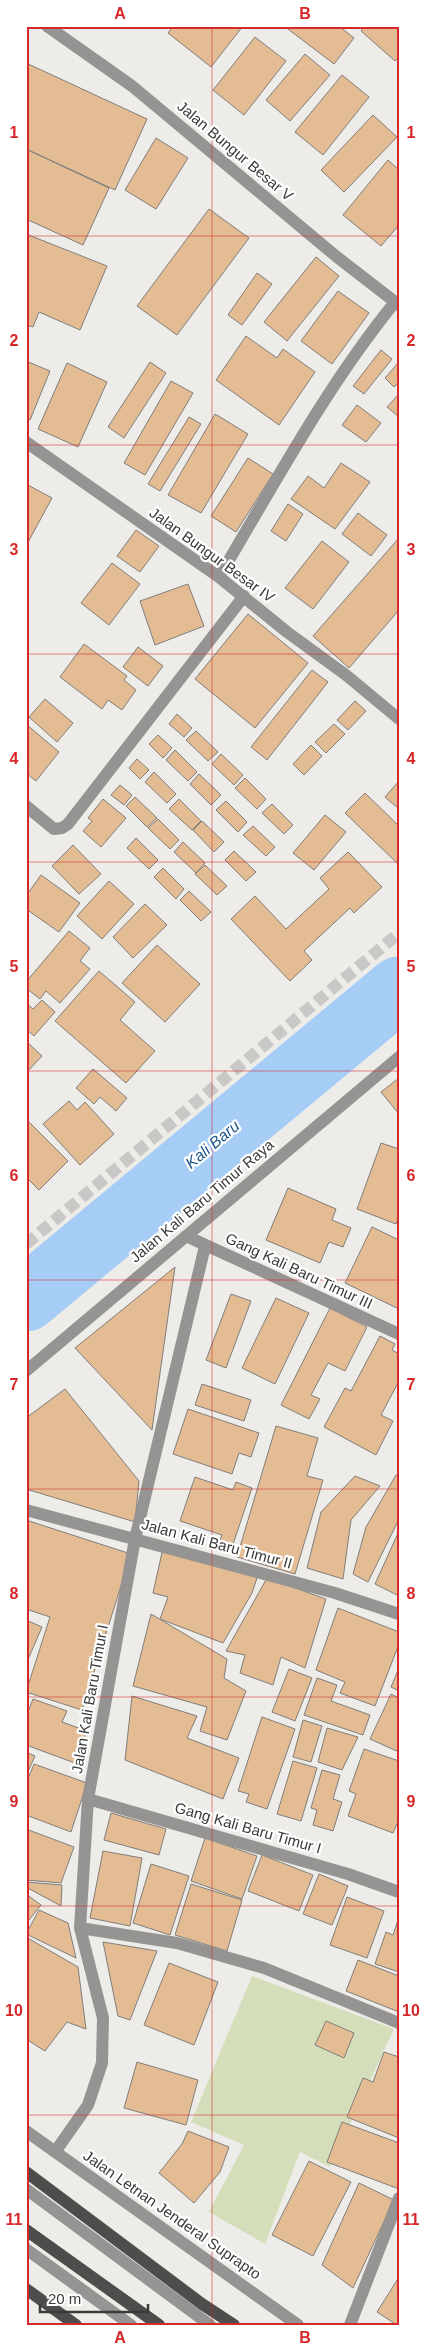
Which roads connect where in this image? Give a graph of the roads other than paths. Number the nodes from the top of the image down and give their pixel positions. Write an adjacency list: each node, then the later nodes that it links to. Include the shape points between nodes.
1 (47, 26): 2 (street, Jalan Bungur Besar V, via 132,86)
2 (397, 303): 4 (street, via 359,346 327,394)
3 (26, 442): 4 (street, Jalan Bungur Besar IV)
4 (219, 577): 5 (street, Jalan Bungur Besar IV)
5 (244, 596): 6 (street, Jalan Bungur Besar IV); 7 (street, via 68,824 54,829)
6 (399, 719)
7 (26, 806)
8 (399, 1056): 9 (street, Jalan Kali Baru Timur Raya)
9 (186, 1236): 10 (street, Gang Kali Baru Timur III); 12 (street, Jalan Kali Baru Timur Raya)
10 (205, 1246): 11 (street, Gang Kali Baru Timur III); 14 (street, Jalan Kali Baru Timur I)
11 (399, 1334)
12 (26, 1371)
13 (26, 1510): 14 (street, Jalan Kali Baru Timur II)
14 (135, 1539): 15 (street, Jalan Kali Baru Timur II, via 335,1593); 16 (street, Jalan Kali Baru Timur I)
15 (399, 1614)
16 (88, 1799): 17 (street, Gang Kali Baru Timur I, via 348,1874); 18 (street, Jalan Kali Baru Timur I)
17 (399, 1892)
18 (80, 1928): 19 (street, via 177,1943 264,1968); 21 (street, Jalan Kali Baru Timur I, via 103,2018 102,2063 88,2105)
19 (399, 2024)
20 (26, 2131): 21 (street, Jalan Letnan Jenderal Suprapto)
21 (55, 2152): 33 (street, Jalan Letnan Jenderal Suprapto)
22 (26, 2172): 32 (main road)
23 (26, 2189): 31 (street)
24 (398, 2203): 34 (street)
25 (26, 2230): 30 (main road)
26 (26, 2249): 29 (street)
27 (26, 2289): 28 (main road)
28 (76, 2325)
29 (131, 2325)
30 (159, 2325)
31 (210, 2325)
32 (234, 2325)
33 (298, 2325)
34 (350, 2325)

